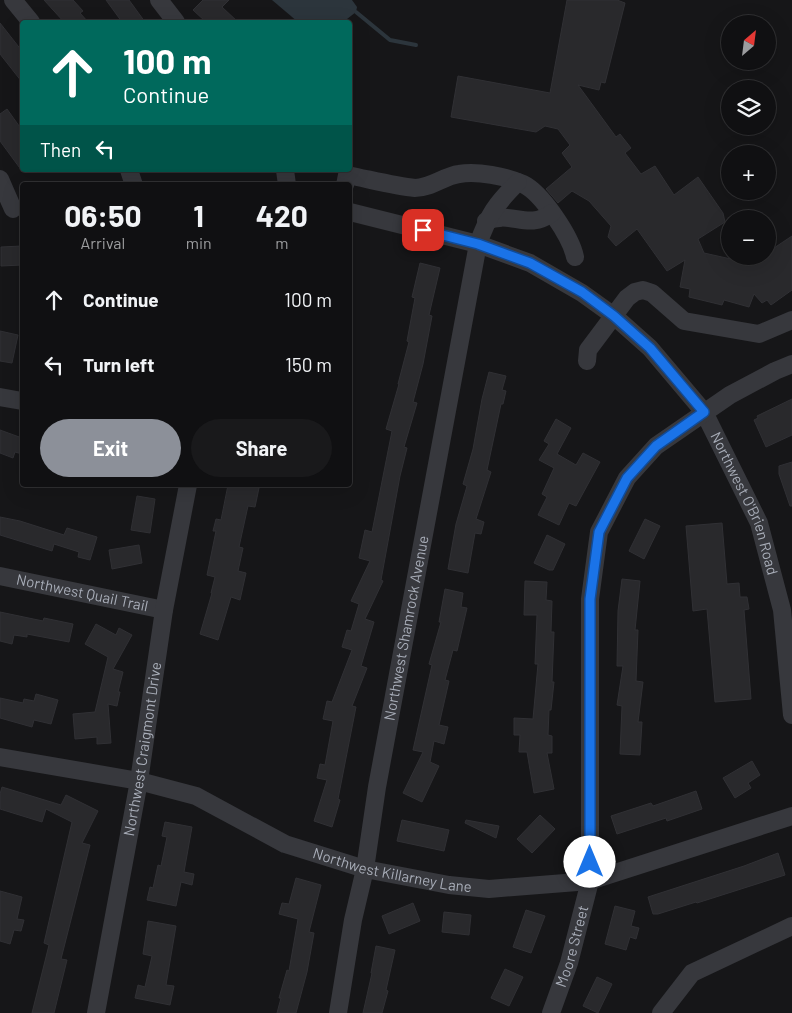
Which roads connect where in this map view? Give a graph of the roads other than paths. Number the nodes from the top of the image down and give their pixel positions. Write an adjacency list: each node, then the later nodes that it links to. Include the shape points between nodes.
1 (13, 0): 3 (street)
2 (159, 0): 4 (street)
3 (29, 20)
4 (174, 20)
5 (0, 179): 8 (street)
6 (346, 182): 7 (street, via 348,175 417,188 458,174 484,172)
7 (518, 182): 10 (street, via 540,198); 11 (street, Northwest Shamrock Avenue, via 498,202)
8 (12, 208)
9 (352, 212): 12 (street, Northwest O'Brien Road)
10 (552, 213): 11 (street, via 531,222 496,216); 13 (street, via 570,241)
11 (486, 221): 12 (street, Northwest Shamrock Avenue)
12 (478, 244): 14 (street, Northwest O'Brien Road, via 530,263 582,292); 28 (street, Northwest Shamrock Avenue, via 377,787)
13 (575, 257)
14 (614, 316): 15 (street, via 627,298 643,290 652,293 684,321 759,334); 16 (street, via 588,350); 20 (street, Northwest O'Brien Road, via 650,348)
15 (792, 320)
16 (586, 361)
17 (792, 364): 20 (street, Moore Street)
18 (0, 397): 19 (street)
19 (20, 401)
20 (704, 412): 24 (street, Northwest O'Brien Road, via 759,523 782,610); 29 (street, Moore Street, via 656,446 627,478 599,532 590,599)
21 (188, 487): 23 (street, Northwest Craigmont Drive)
22 (0, 576): 23 (street, Northwest Quail Trail)
23 (164, 610): 26 (street, Northwest Craigmont Drive)
24 (792, 715)
25 (0, 757): 26 (street, Northwest Killarney Lane)
26 (138, 781): 28 (street, Northwest Killarney Lane, via 196,796 285,844); 31 (street, Northwest Craigmont Drive)
27 (792, 816): 29 (street, Northwest Killarney Lane)
28 (365, 869): 29 (street, Northwest Killarney Lane, via 489,889); 32 (street, Northwest Shamrock Avenue)
29 (590, 881): 33 (street, Moore Street, via 569,963)
30 (792, 926): 34 (street, via 692,974)
31 (96, 1013)
32 (338, 1013)
33 (551, 1013)
34 (662, 1013)

